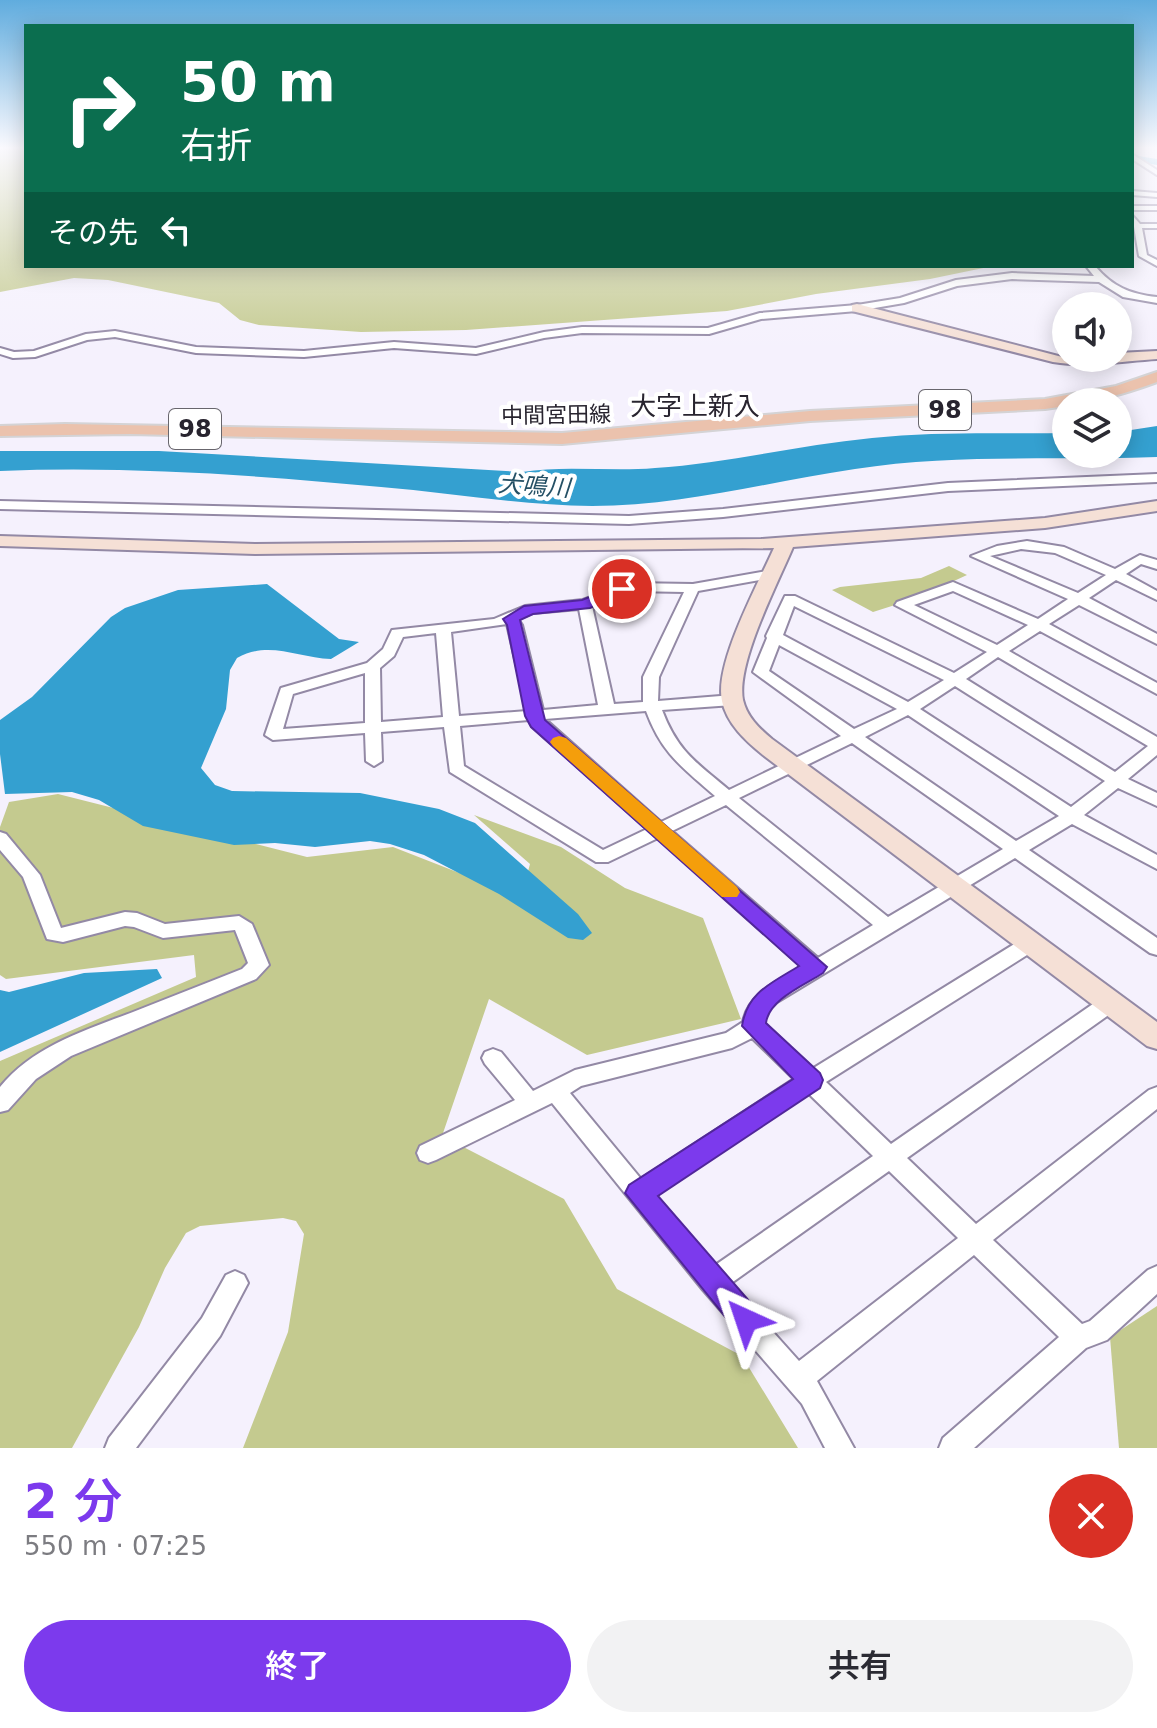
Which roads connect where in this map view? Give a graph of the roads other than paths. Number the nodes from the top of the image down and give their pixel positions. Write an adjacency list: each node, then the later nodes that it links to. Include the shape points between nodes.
1 (1157, 226): 2 (street)
2 (1137, 229): 3 (street)
3 (1137, 250): 4 (street); 5 (street)
4 (1157, 252)
5 (1157, 263)
6 (1091, 268): 7 (street)
7 (1099, 279): 8 (street, via 1125,297); 9 (street, via 1012,276 956,283)
8 (1157, 300)
9 (857, 308): 10 (street, via 760,316 701,332 582,330 476,351 394,345 304,354 196,350 115,334 86,337 35,354); 13 (street)
10 (0, 351)
11 (1157, 355): 12 (street)
12 (1132, 356)
13 (1052, 358)
14 (1157, 377): 15 (main road, 中間宮田線 / 98, via 1100,395 1036,405 848,413 596,437 160,428)
15 (0, 431)
16 (1157, 478): 17 (street, via 948,487 629,520)
17 (0, 505)
18 (1157, 506): 20 (street, via 1045,523)
19 (0, 541): 20 (street, via 255,549)
20 (786, 542): 22 (street)
21 (1157, 565): 23 (street, via 1140,559)
22 (772, 574): 24 (street); 37 (street, via 748,634 732,686)
23 (1114, 575): 25 (street); 26 (street); 26 (street, via 1048,546 1002,548 978,556)
24 (693, 588): 27 (street, via 629,587); 38 (street, via 651,677)
25 (1157, 596)
26 (1079, 599): 29 (street); 32 (street)
27 (585, 604): 28 (street, via 530,609); 39 (street)
28 (511, 619): 30 (street); 41 (street)
29 (1040, 625): 33 (street); 33 (street, via 953,586 902,605); 36 (street)
30 (443, 629): 34 (street, via 397,633 395,645); 42 (street)
31 (773, 636): 35 (street, via 790,599); 40 (street); 44 (street, via 761,672)
32 (1157, 640)
33 (998, 651): 35 (street); 45 (street)
34 (372, 666): 43 (street); 43 (street, via 286,691 273,735)
35 (955, 679): 40 (street); 48 (street)
36 (1157, 689)
37 (733, 700): 38 (street); 47 (street, via 754,736)
38 (652, 706): 39 (street); 49 (street, via 664,737 679,756)
39 (607, 709): 41 (street)
40 (909, 709): 44 (street); 51 (street)
41 (534, 716): 42 (street); 52 (street)
42 (453, 721): 43 (street); 52 (street, via 456,768 461,773 602,858)
43 (374, 727): 46 (street)
44 (854, 736): 47 (street); 54 (street)
45 (1157, 746): 48 (street)
46 (374, 761)
47 (794, 767): 49 (street); 56 (street)
48 (1116, 780): 50 (street); 51 (street)
49 (728, 798): 52 (street); 57 (street)
50 (1157, 800)
51 (1072, 816): 54 (street); 55 (street)
52 (661, 831): 60 (street)
53 (0, 838): 68 (street, via 31,875 54,934 125,919 163,931 239,923 259,965 249,974 41,1061)
54 (1017, 850): 56 (street); 59 (street)
55 (1157, 863)
56 (955, 886): 57 (street); 58 (street)
57 (887, 926): 60 (street)
58 (1031, 943): 61 (street); 65 (street)
59 (1157, 948)
60 (815, 967): 62 (street, via 756,1009)
61 (1110, 1003): 63 (street); 71 (street)
62 (753, 1026): 65 (street); 66 (street, via 732,1040 575,1079)
63 (1157, 1038)
64 (493, 1058): 69 (street)
65 (811, 1080): 71 (street); 72 (street)
66 (555, 1091): 69 (street); 72 (street)
67 (1157, 1096): 73 (street)
68 (0, 1103)
69 (530, 1103): 70 (street)
70 (428, 1153)
71 (889, 1155): 73 (street); 75 (street)
72 (639, 1193): 75 (street)
73 (975, 1239): 77 (street); 78 (street)
74 (1157, 1278): 77 (street, via 1098,1331)
75 (712, 1282): 78 (street)
76 (235, 1283): 79 (street, via 211,1327)
77 (1078, 1338): 81 (street)
78 (798, 1379): 80 (street)
79 (119, 1448)
80 (840, 1448)
81 (953, 1448)

